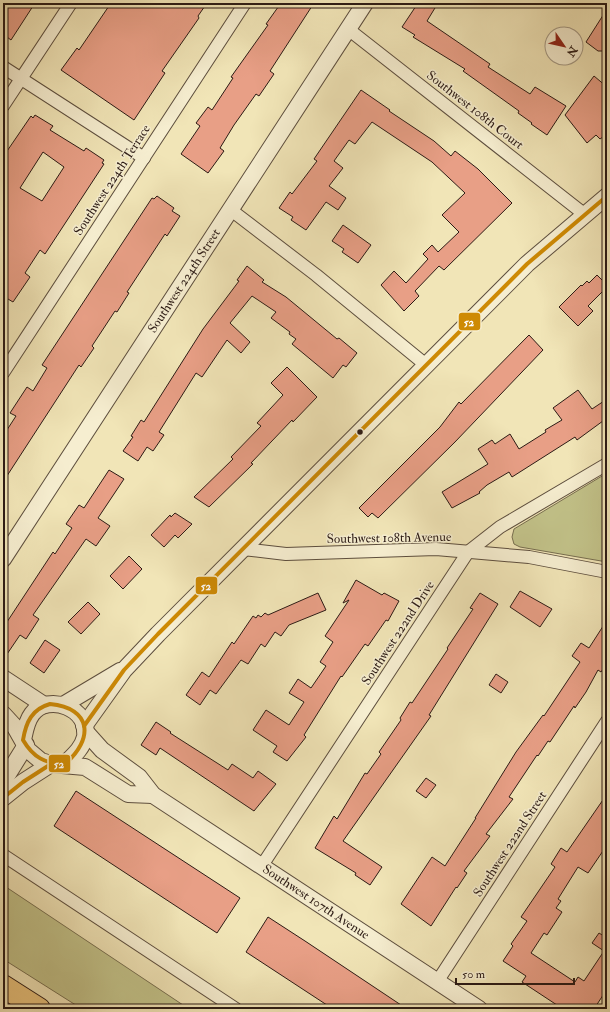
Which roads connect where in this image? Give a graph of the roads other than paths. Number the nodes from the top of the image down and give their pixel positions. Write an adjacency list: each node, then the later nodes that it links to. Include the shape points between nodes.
1 (71, 3): 6 (street)
2 (245, 3): 8 (street, Southwest 224th Terrace)
3 (366, 3): 4 (street, Southwest 224th Street)
4 (348, 29): 10 (street, Southwest 224th Street); 11 (street, Southwest 108th Court)
5 (3, 68): 6 (street)
6 (21, 79): 7 (street); 8 (street)
7 (3, 106)
8 (144, 158): 13 (street, Southwest 224th Terrace)
9 (607, 196): 11 (street)
10 (231, 210): 12 (street); 17 (street, Southwest 224th Street)
11 (584, 214): 12 (street, via 527,264)
12 (426, 365): 15 (street)
13 (3, 373)
14 (607, 464): 16 (street, Southwest 222nd Drive, via 500,528)
15 (243, 549): 16 (street, Southwest 108th Avenue, via 286,554 436,549); 19 (street)
16 (468, 552): 18 (street, Southwest 108th Avenue, via 529,557); 32 (street, Southwest 222nd Drive)
17 (3, 559)
18 (607, 572)
19 (124, 670): 22 (street); 25 (street)
20 (3, 678): 21 (street)
21 (44, 705): 22 (street); 26 (street, via 30,717)
22 (63, 705): 25 (street, via 81,718)
23 (3, 714): 26 (street)
24 (607, 722): 33 (street, Southwest 222nd Street)
25 (85, 729): 27 (street, via 80,748); 29 (street, via 102,750 139,777)
26 (24, 743): 27 (street, via 37,758); 28 (street)
27 (58, 764): 29 (street, via 80,765 90,769 128,794); 30 (street, via 23,782)
28 (3, 782)
29 (153, 795): 32 (street, Southwest 107th Avenue)
30 (3, 798)
31 (3, 855): 36 (street)
32 (261, 867): 33 (street, Southwest 107th Avenue)
33 (437, 982): 37 (street, Southwest 107th Avenue)
34 (3, 986): 35 (highway)
35 (39, 1009)
36 (236, 1009)
37 (479, 1009)

